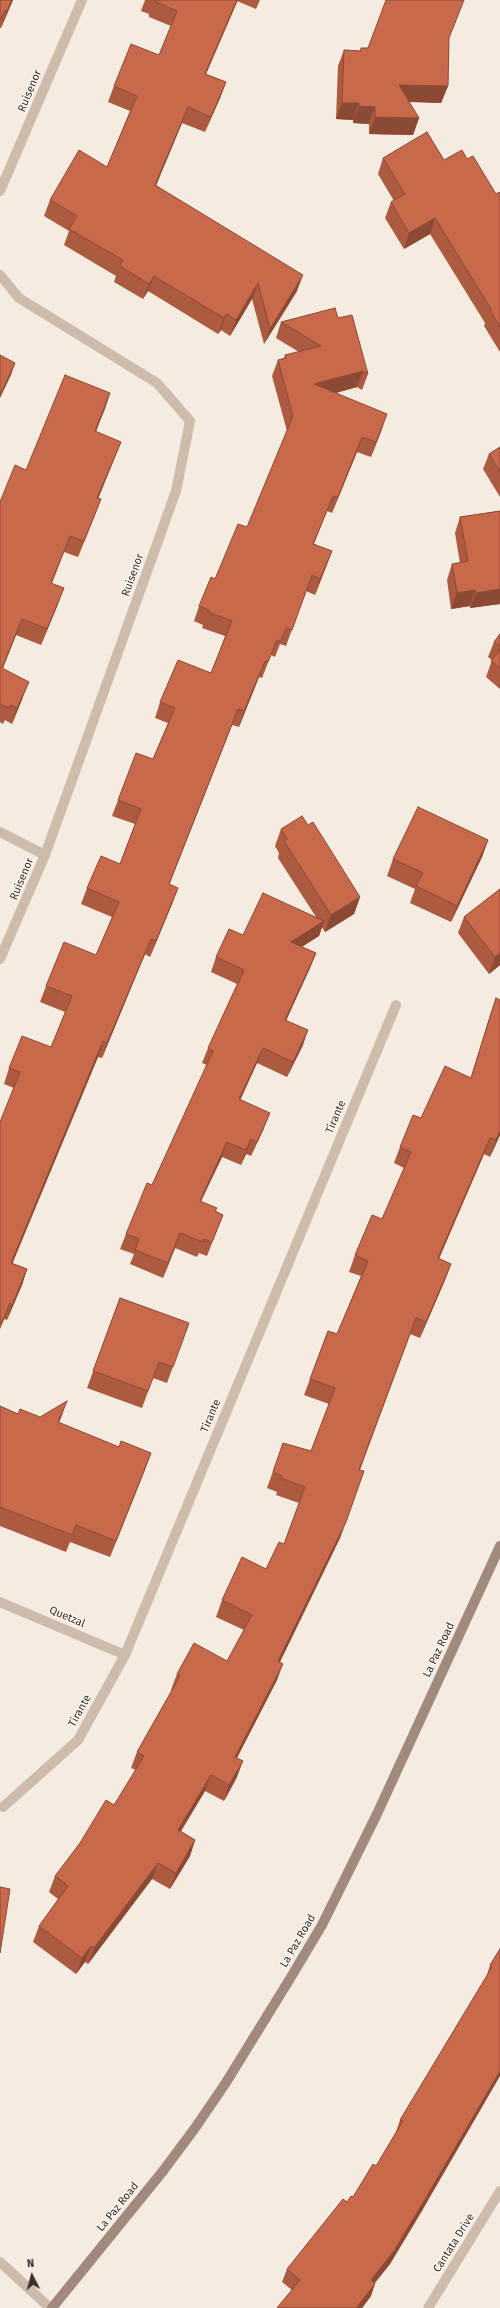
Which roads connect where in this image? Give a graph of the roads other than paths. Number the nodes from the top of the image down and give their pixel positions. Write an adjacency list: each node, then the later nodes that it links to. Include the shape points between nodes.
1 (82, 0): 2 (street, Ruisenor)
2 (0, 191)
3 (0, 276): 5 (street, Ruisenor, via 19,298 157,382 190,421 176,491)
4 (0, 832): 5 (street)
5 (45, 855): 6 (street, Ruisenor)
6 (0, 959)
7 (396, 1005): 10 (street, Tirante)
8 (500, 1546): 14 (main road, La Paz Road, via 377,1814 322,1925 295,1971 195,2128)
9 (0, 1602): 10 (street, Quetzal)
10 (125, 1655): 11 (street, Tirante, via 78,1740)
11 (4, 1807)
12 (500, 2191): 15 (street, Cantata Drive)
13 (0, 2262): 14 (street)
14 (51, 2308)
15 (428, 2308)

